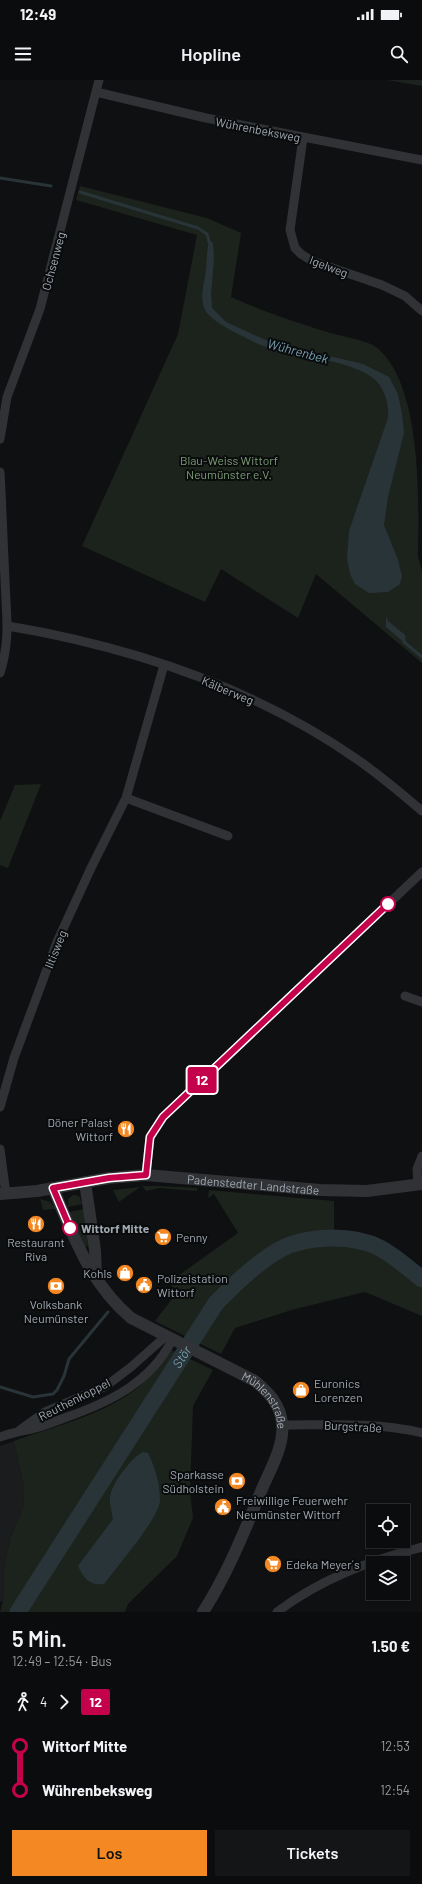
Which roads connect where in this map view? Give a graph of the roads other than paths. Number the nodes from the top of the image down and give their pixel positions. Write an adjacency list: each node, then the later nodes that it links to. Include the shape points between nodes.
1 (99, 80): 2 (street, Ochsenweg)
2 (96, 92): 3 (street, Wührenbeksweg); 6 (street, Ochsenweg, via 40,309 7,397)
3 (303, 138): 4 (street, Wührenbeksweg); 5 (street, Igelweg, via 290,230 295,248 312,261 406,296)
4 (422, 160)
5 (422, 311)
6 (0, 426): 7 (street, Ochsenweg)
7 (0, 439)
8 (0, 472): 9 (street)
9 (3, 604): 10 (street)
10 (8, 626): 11 (street, Kälberweg, via 80,640); 12 (street, via 6,650)
11 (164, 665): 13 (street, Iltisweg); 14 (street, Kälberweg, via 225,688 290,719 357,759)
12 (0, 673)
13 (126, 798): 15 (street); 19 (street, Iltisweg, via 57,942 14,1058)
14 (422, 811)
15 (228, 836)
16 (422, 872): 22 (street, via 163,1117 150,1137)
17 (405, 996): 18 (street)
18 (422, 1002)
19 (0, 1107)
20 (0, 1149): 26 (street)
21 (422, 1156): 24 (street, via 417,1169)
22 (146, 1175): 23 (street, Padenstedter Landstraße); 24 (street, Padenstedter Landstraße, via 320,1190 367,1191)
23 (85, 1182): 25 (street); 27 (street, via 95,1250)
24 (420, 1184)
25 (53, 1188): 26 (street); 27 (street, Mühlenstraße, via 80,1252)
26 (3, 1194)
27 (96, 1280): 28 (street, Mühlenstraße, via 114,1304 131,1318)
28 (172, 1339): 29 (street, Mühlenstraße, via 243,1374 265,1389 277,1404); 30 (street, Reuthenkoppel, via 106,1386 45,1412); 30 (street, Reuthenkoppel, via 155,1366 140,1381 124,1391 98,1406 32,1429)
29 (283, 1424): 31 (street, Burgstraße, via 377,1426); 34 (street, Mühlenstraße, via 272,1465 236,1553)
30 (18, 1431): 32 (street, Reuthenkoppel)
31 (422, 1433)
32 (0, 1437)
33 (422, 1547): 35 (street, via 342,1573 316,1586)
34 (203, 1612)
35 (277, 1612)

